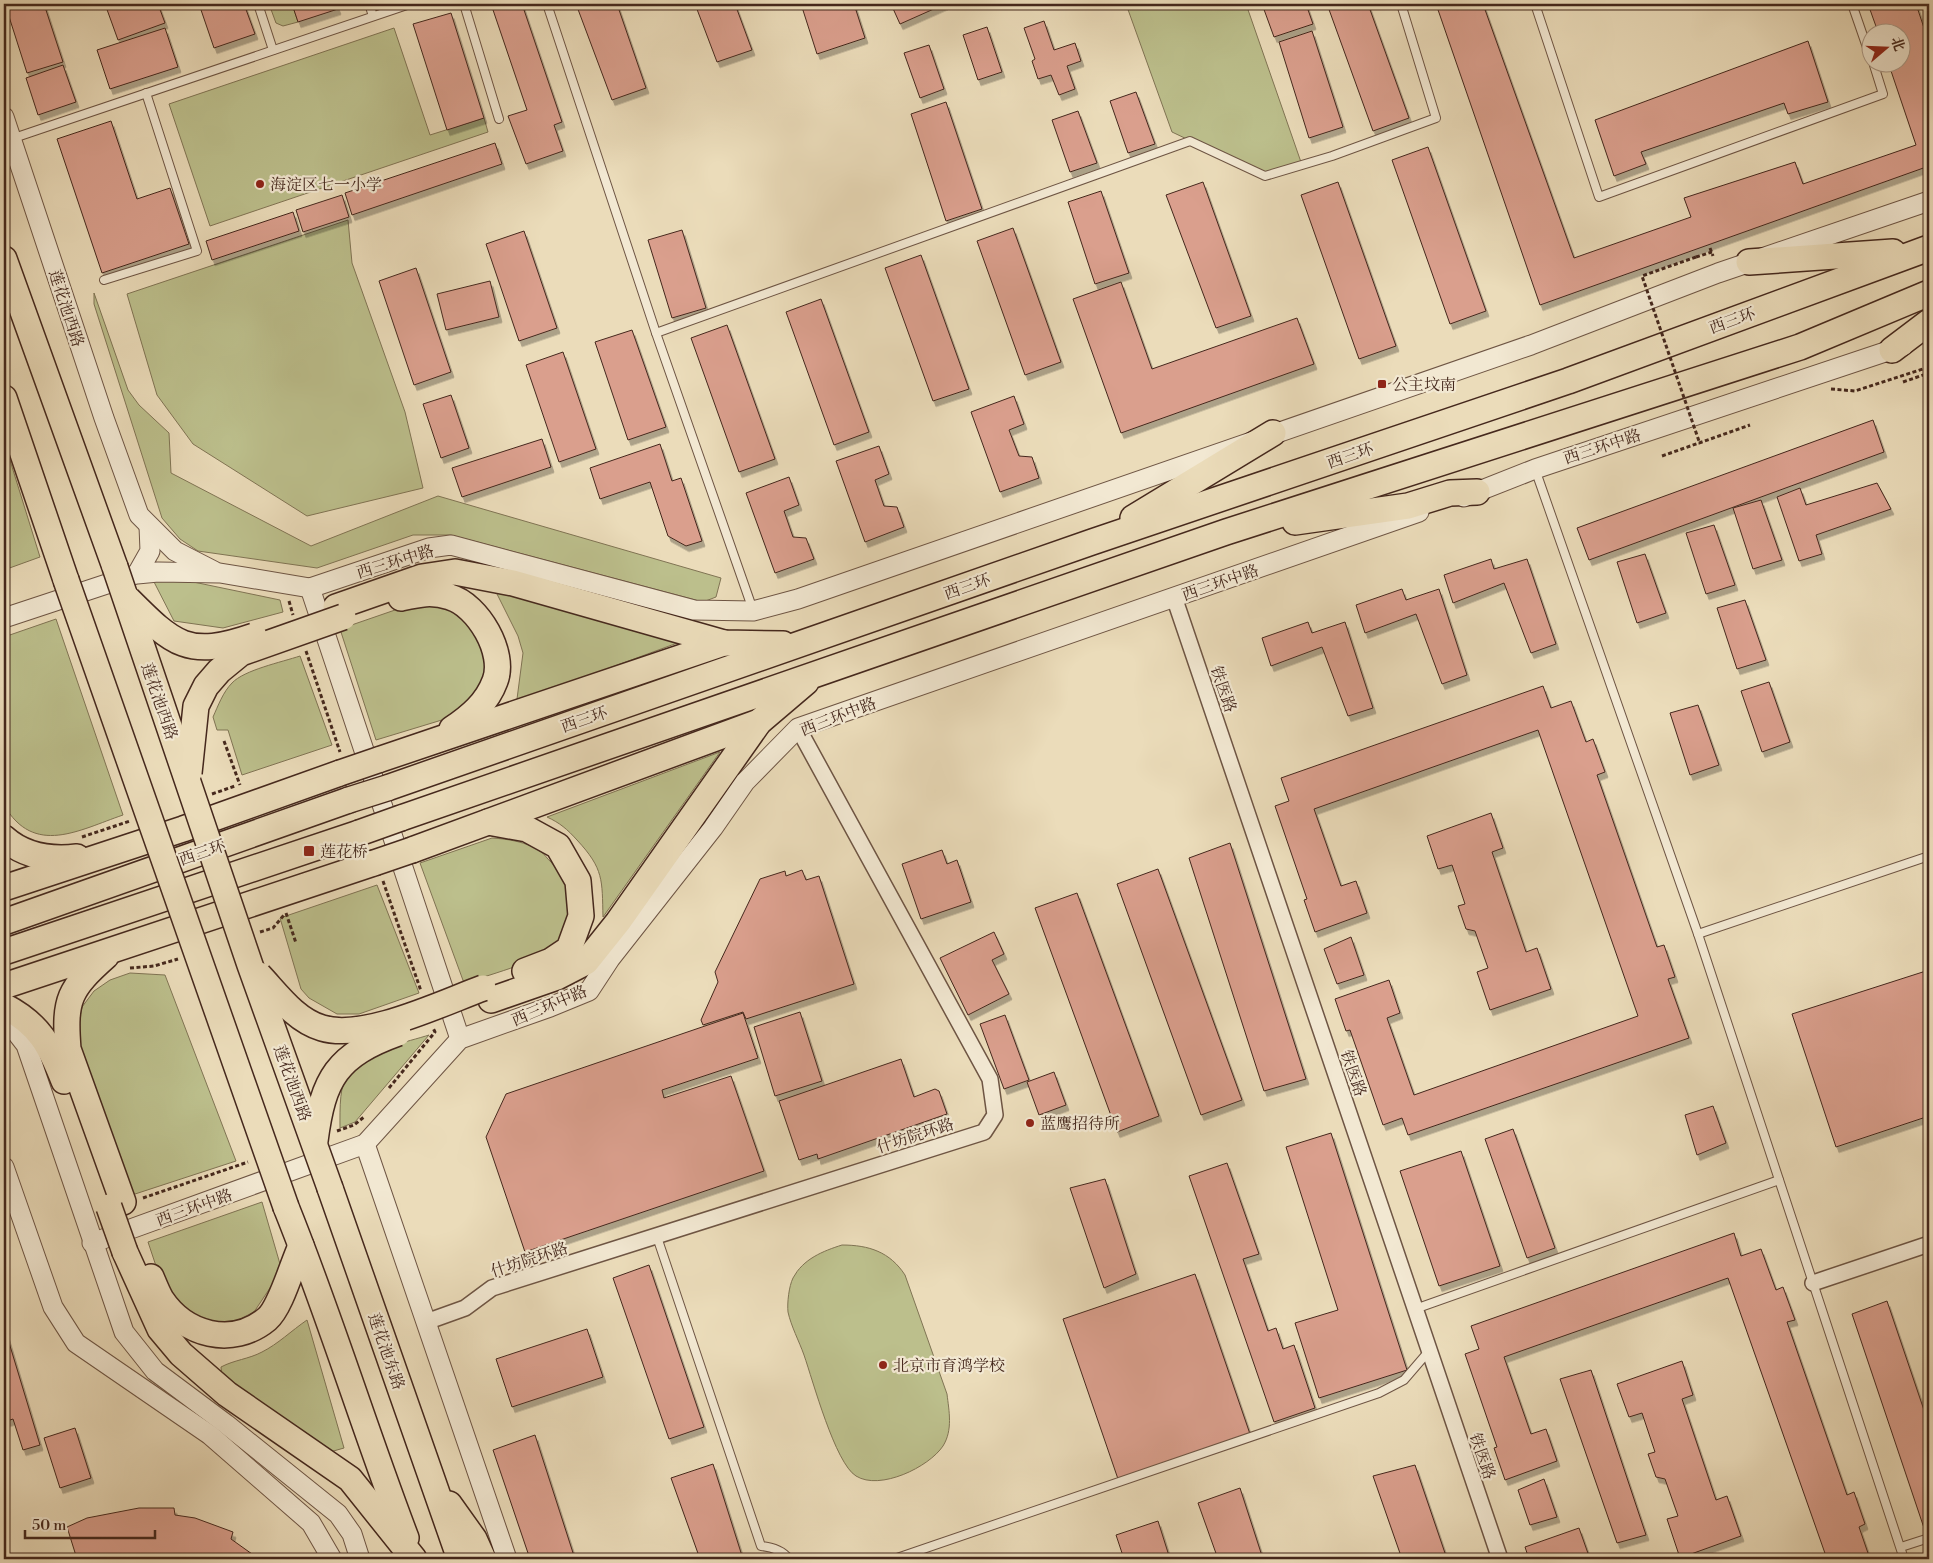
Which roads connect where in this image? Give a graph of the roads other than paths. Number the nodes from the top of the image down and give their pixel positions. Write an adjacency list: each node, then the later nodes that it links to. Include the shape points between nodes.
1 (258, 4): 11 (lane)
2 (369, 4): 9 (lane)
3 (410, 4): 9 (lane)
4 (464, 4): 15 (lane)
5 (547, 4): 24 (lane)
6 (1401, 4): 24 (lane, via 1436,118 1332,156 1265,176 1190,141)
7 (1535, 4): 12 (lane, via 1599,196 1884,94)
8 (1852, 4): 10 (lane)
9 (373, 16): 11 (lane)
10 (1860, 27)
11 (273, 50): 13 (lane)
12 (1876, 72)
13 (146, 93): 16 (lane); 21 (lane, via 197,251)
14 (4, 117): 16 (street, 莲花池西路)
15 (499, 119)
16 (11, 139): 33 (street, 莲花池西路, via 107,426 139,515)
17 (1929, 201): 20 (street, 西三环中路)
18 (1925, 249): 20 (highway); 35 (highway, 西三环, via 1568,381)
19 (4, 259): 36 (highway, 莲花池西路)
20 (1749, 262): 29 (street, 西三环中路, via 1531,345)
21 (104, 280)
22 (1929, 293): 34 (highway, 西三环, via 1800,347)
23 (1929, 322): 26 (highway)
24 (656, 333): 41 (lane)
25 (1929, 337): 26 (street, 西三环中路)
26 (1892, 350): 31 (street, 西三环中路)
27 (4, 398): 30 (highway)
28 (4, 423): 30 (highway)
29 (1273, 433): 35 (highway); 41 (street, 西三环中路, via 798,599)
30 (24, 456): 74 (highway, bridge)
31 (1535, 468): 32 (street, 西三环中路); 57 (lane)
32 (1476, 492): 34 (highway, via 1450,493 1408,506); 40 (street, 西三环中路)
33 (149, 526): 36 (street, via 150,551); 37 (street, 莲花池西路, via 175,551)
34 (1226, 532): 46 (highway, 西三环)
35 (1092, 542): 45 (highway, 西三环)
36 (126, 570): 37 (street, 西三环中路); 39 (highway, 莲花池西路, bridge); 43 (street, 西三环中路)
37 (220, 573): 38 (street, 西三环中路)
38 (310, 588): 41 (street, 西三环中路, via 429,548 451,545 694,610); 65 (street)
39 (123, 595): 42 (highway, bridge, via 164,634 183,645 218,648); 50 (highway, 莲花池西路, bridge)
40 (1174, 597): 48 (street, 西三环中路); 77 (street, 铁医路)
41 (753, 611)
42 (339, 612): 44 (highway, via 422,577 455,572 513,583); 49 (highway, via 428,592 452,597 477,615 493,643 497,660 495,681 475,713); 50 (highway, bridge, via 240,653 219,671 206,686 196,706)
43 (4, 618)
44 (724, 643): 45 (highway); 49 (highway)
45 (800, 644): 56 (highway, 西三环, bridge)
46 (817, 672): 47 (highway); 58 (highway, 西三环, bridge, via 359,833)
47 (759, 722): 51 (highway); 62 (highway, via 618,922 586,962 557,977)
48 (798, 728): 65 (street, 西三环中路, via 745,782 589,991); 71 (street, 什坊院环路, via 990,1079 995,1115 984,1132)
49 (431, 743): 53 (highway, bridge)
50 (188, 780): 60 (highway, 莲花池西路, bridge)
51 (488, 822): 59 (highway, bridge); 62 (highway, via 528,829 558,846 578,881 581,916 569,949)
52 (4, 838): 53 (highway, via 30,854 56,859)
53 (104, 855): 55 (highway)
54 (1929, 856): 57 (lane)
55 (4, 888)
56 (4, 922)
57 (1698, 934): 69 (lane)
58 (4, 952)
59 (118, 960): 61 (highway); 70 (highway, via 82,977 66,1009 68,1049)
60 (250, 965): 62 (highway, bridge, via 296,1014 321,1028 344,1032); 66 (highway, 莲花池西路, bridge)
61 (4, 986)
62 (487, 994): 66 (highway, bridge, via 356,1051 338,1069 324,1091)
63 (4, 1006): 70 (highway, via 39,1030)
64 (4, 1028): 72 (street, via 16,1032 26,1045)
65 (460, 1039): 67 (street, 西三环中路)
66 (315, 1143): 82 (highway, 莲花池东路, bridge)
67 (365, 1144): 72 (street, 西三环中路); 78 (street)
68 (4, 1167): 81 (street, via 53,1307 76,1343)
69 (1779, 1180): 76 (lane); 77 (lane)
70 (116, 1204): 75 (highway)
71 (657, 1237): 78 (street, 什坊院环路, via 492,1288 465,1308); 91 (lane, via 761,1546 778,1550)
72 (92, 1243): 80 (street, via 124,1332 155,1371)
73 (1929, 1244): 76 (street)
74 (302, 1246): 75 (highway, via 280,1300 268,1318 244,1332 222,1337 201,1332 178,1318 161,1298); 87 (highway)
75 (131, 1249): 87 (highway, via 160,1329 181,1354 227,1394 350,1479)
76 (1814, 1283): 84 (lane)
77 (1415, 1309): 79 (street, 铁医路)
78 (426, 1322): 90 (street)
79 (1429, 1351): 92 (lane, via 1404,1380 1379,1393); 93 (street, 铁医路)
80 (226, 1424): 81 (street); 86 (street, via 338,1514 352,1534)
81 (210, 1435): 85 (street, via 311,1523)
82 (435, 1485): 88 (highway, 莲花池东路); 89 (highway, via 474,1539)
83 (1929, 1538): 84 (lane)
84 (1900, 1547): 94 (lane)
85 (332, 1559)
86 (360, 1559)
87 (414, 1559)
88 (460, 1559)
89 (483, 1559)
90 (507, 1559)
91 (789, 1559)
92 (894, 1559)
93 (1500, 1559)
94 (1904, 1559)

